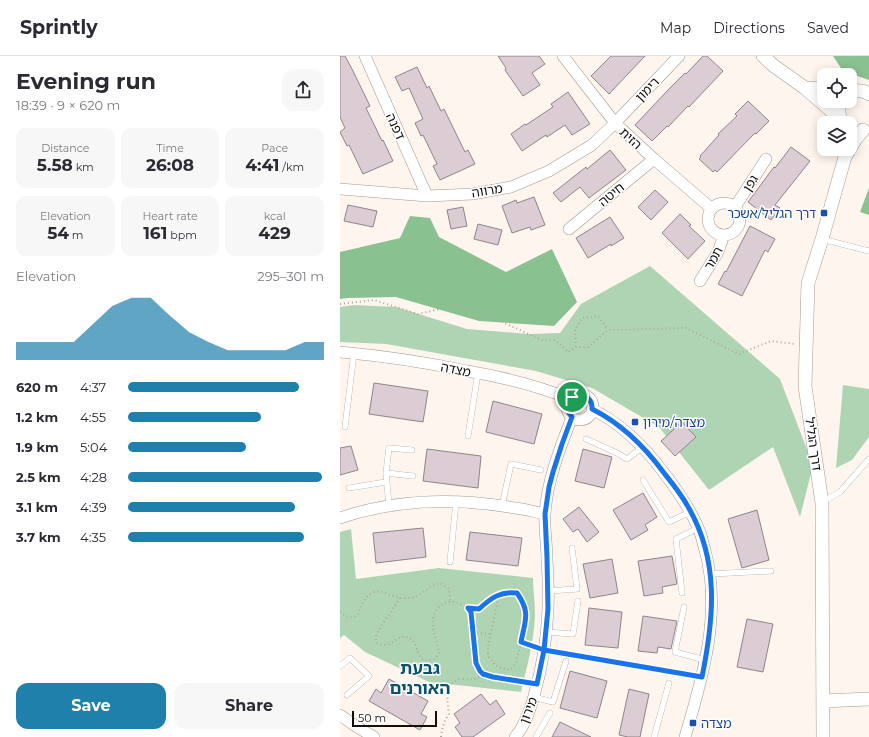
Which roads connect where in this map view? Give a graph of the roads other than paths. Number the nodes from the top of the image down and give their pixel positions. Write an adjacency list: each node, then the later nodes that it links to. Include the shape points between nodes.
1 (365, 56): 17 (street, דפנה)
2 (563, 56): 10 (street, הזית)
3 (679, 56): 10 (street, רימון)
4 (763, 56): 5 (street)
5 (805, 88): 6 (street); 9 (street)
6 (817, 89)
7 (857, 90): 8 (street)
8 (869, 94)
9 (836, 116)
10 (615, 123): 14 (street, הזית); 17 (street, מרווה, via 586,149 549,171 511,187 473,194)
11 (866, 129): 12 (street, דרך הגליל)
12 (857, 138)
13 (844, 156): 22 (street, דרך הגליל)
14 (654, 159): 19 (street, הזית); 20 (street, חיטה)
15 (766, 159): 18 (street, גפן)
16 (340, 189): 17 (street, מרווה)
17 (427, 196)
18 (735, 207): 19 (street, via 723,203); 21 (street, via 740,218 738,226)
19 (712, 209): 21 (street, via 708,220 710,226 714,231)
20 (569, 229)
21 (724, 235): 24 (street, תמר, via 718,252)
22 (822, 240): 23 (lane); 44 (street, דרך הגליל, via 808,283 805,386)
23 (869, 251)
24 (700, 281)
25 (340, 352): 26 (street, מצדה)
26 (354, 353): 27 (street, מצדה); 31 (lane)
27 (478, 373): 28 (street, מצדה, via 542,389); 32 (lane)
28 (570, 399): 29 (street, via 580,394 586,396 591,402); 30 (street, via 567,407)
29 (592, 409): 30 (street, via 586,418 579,420); 34 (street, via 629,433)
30 (572, 417): 48 (street, מירון, via 553,472)
31 (345, 427)
32 (468, 436)
33 (586, 439): 34 (lane, via 627,459)
34 (643, 447): 47 (street, via 672,482)
35 (412, 450): 38 (lane, via 389,448)
36 (869, 459): 44 (lane, via 840,492)
37 (541, 470): 46 (lane, via 511,464)
38 (386, 473): 39 (lane); 41 (lane)
39 (413, 476)
40 (643, 480): 47 (lane, via 669,522)
41 (386, 482): 42 (lane); 45 (lane)
42 (349, 488)
43 (456, 502): 45 (street); 46 (street); 52 (lane)
44 (822, 502): 67 (street, דרך הגליל)
45 (389, 506): 49 (street)
46 (502, 506): 48 (street)
47 (690, 512): 50 (street)
48 (545, 514): 55 (street, מירון)
49 (340, 518)
50 (698, 528): 54 (street); 56 (lane, via 676,539)
51 (572, 548): 55 (lane, via 576,589)
52 (450, 562)
53 (771, 571): 54 (lane)
54 (710, 574): 60 (street, via 711,619)
55 (548, 591): 59 (street, מירון)
56 (682, 593)
57 (578, 602): 59 (lane, via 573,634)
58 (684, 607): 60 (lane, via 674,652)
59 (546, 632): 65 (street, מירון)
60 (705, 660): 74 (street)
61 (566, 661): 65 (lane, via 553,702)
62 (340, 666): 64 (lane, via 350,658 369,676)
63 (670, 683): 73 (lane)
64 (347, 695)
65 (533, 697): 70 (street, מירון)
66 (869, 699): 67 (street)
67 (824, 701): 75 (street, דרך הגליל)
68 (550, 713): 72 (lane)
69 (340, 715): 71 (street)
70 (517, 736)
71 (374, 737)
72 (536, 737)
73 (654, 737)
74 (685, 737)
75 (823, 737)

